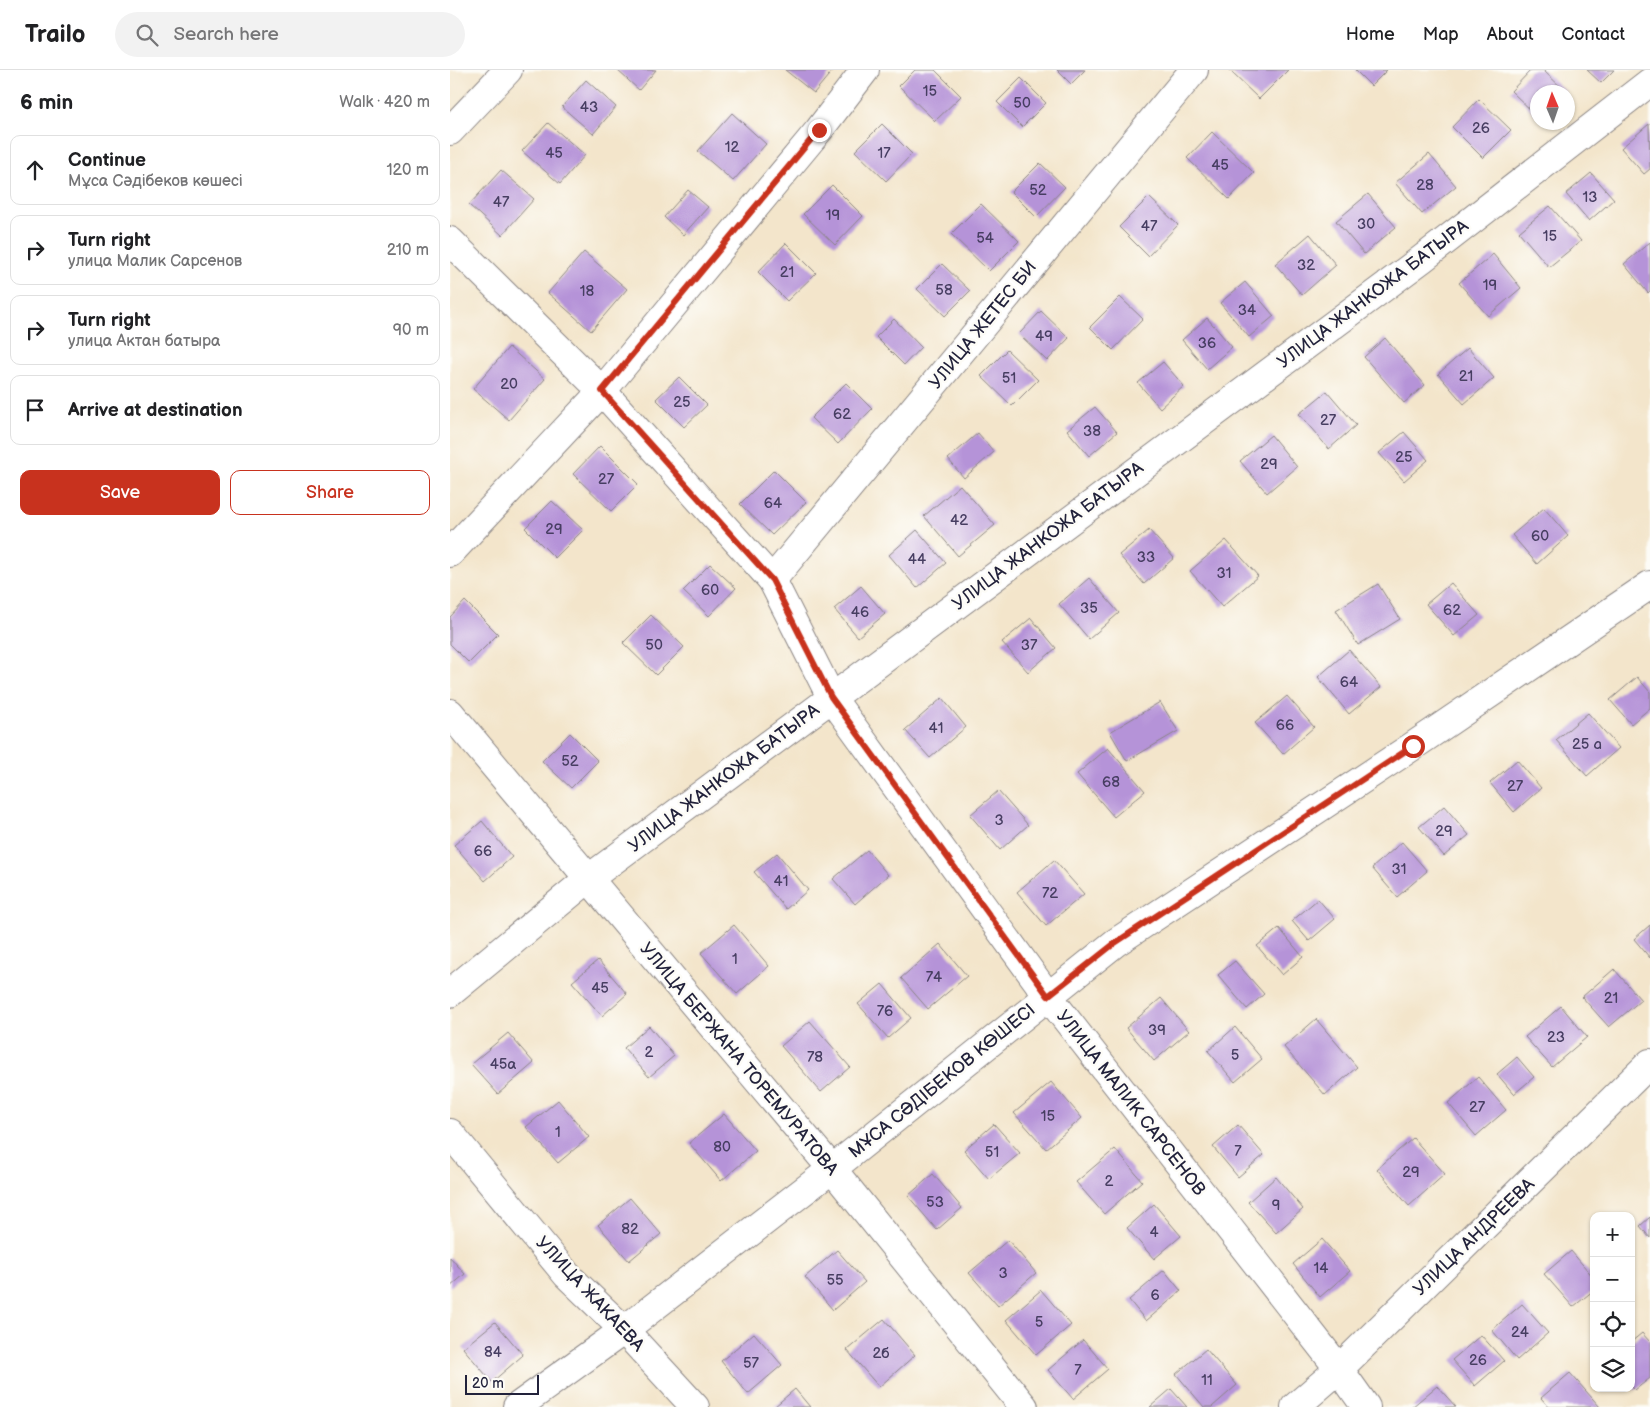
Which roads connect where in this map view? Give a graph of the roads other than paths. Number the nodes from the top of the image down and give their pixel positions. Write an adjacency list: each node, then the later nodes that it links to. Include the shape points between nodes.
1 (508, 70): 5 (street)
2 (865, 70): 7 (street)
3 (1194, 70): 9 (street, УЛИЦА ЖЕТЕС БИ)
4 (1650, 82): 11 (street, УЛИЦА ЖАНКОЖА БАТЫРА, via 1422,259)
5 (450, 131)
6 (450, 241): 7 (street, УЛИЦА МАЛИК САРСЕНОВ)
7 (602, 391): 8 (street); 9 (street, УЛИЦА МАЛИК САРСЕНОВ)
8 (450, 553)
9 (772, 580): 11 (street, УЛИЦА МАЛИК САРСЕНОВ)
10 (1650, 585): 15 (street, МҰСА СӘДІБЕКОВ КӨШЕСІ, via 1115,943)
11 (831, 697): 13 (street, УЛИЦА ЖАНКОЖА БАТЫРА); 15 (street, УЛИЦА МАЛИК САРСЕНОВ)
12 (450, 713): 13 (street, УЛИЦА БЕРЖАНА ТОРЕМУРАТОВА)
13 (588, 879): 14 (street, УЛИЦА ЖАНКОЖА БАТЫРА); 18 (street, УЛИЦА БЕРЖАНА ТОРЕМУРАТОВА)
14 (450, 993)
15 (1048, 996): 18 (street, МҰСА СӘДІБЕКОВ КӨШЕСІ); 20 (street, УЛИЦА МАЛИК САРСЕНОВ)
16 (1650, 1064): 20 (street, УЛИЦА АНДРЕЕВА)
17 (450, 1133): 19 (street, УЛИЦА ЖАКАЕВА, via 567,1275)
18 (832, 1169): 19 (street, МҰСА СӘДІБЕКОВ КӨШЕСІ); 23 (street, УЛИЦА БЕРЖАНА ТОРЕМУРАТОВА)
19 (624, 1330): 21 (street, МҰСА СӘДІБЕКОВ КӨШЕСІ); 22 (street, УЛИЦА ЖАКАЕВА)
20 (1339, 1369): 24 (street, УЛИЦА АНДРЕЕВА); 25 (street, УЛИЦА МАЛИК САРСЕНОВ)
21 (517, 1407)
22 (695, 1407)
23 (1024, 1407)
24 (1295, 1407)
25 (1366, 1407)

